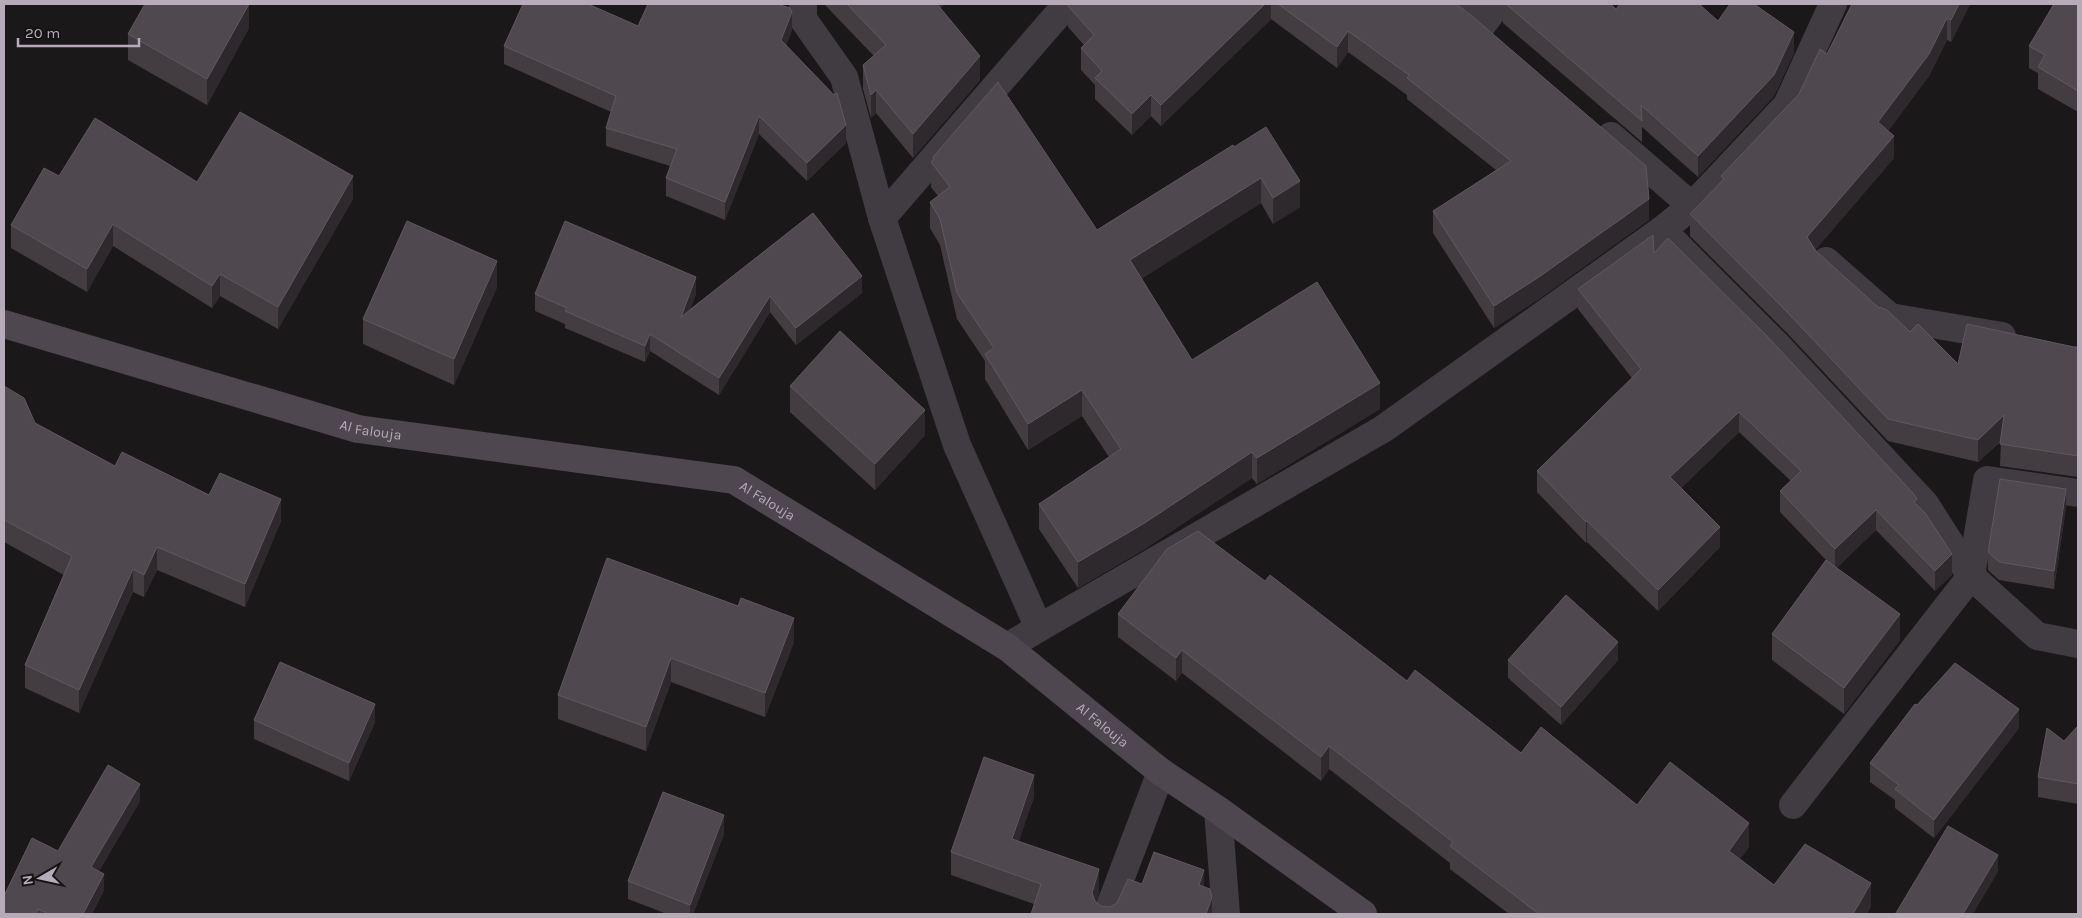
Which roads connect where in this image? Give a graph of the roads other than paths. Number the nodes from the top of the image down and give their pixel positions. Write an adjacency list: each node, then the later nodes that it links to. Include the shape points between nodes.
1 (804, 4): 9 (street, via 803,20 844,77)
2 (1067, 4): 9 (street)
3 (1454, 4): 5 (street)
4 (1833, 4): 8 (street, via 1787,105)
5 (1490, 14): 6 (street)
6 (1504, 44)
7 (1595, 122): 8 (street)
8 (1692, 206): 10 (street)
9 (882, 218): 16 (street, via 957,445)
10 (1662, 230): 15 (street, via 1777,344 1925,504); 16 (street, via 1383,429)
11 (1826, 261): 13 (street, via 1890,317)
12 (4, 324): 18 (main road, Al Falouja, via 358,429 734,480)
13 (2023, 341)
14 (2078, 493): 15 (street, via 1987,480)
15 (1970, 576): 17 (street, via 2037,636); 20 (street)
16 (1039, 628): 18 (street)
17 (2078, 644)
18 (1007, 648): 19 (main road, Al Falouja)
19 (1161, 772): 21 (main road, Al Falouja); 22 (street)
20 (1793, 805)
21 (1218, 810): 23 (street); 24 (main road, Al Falouja)
22 (1107, 914)
23 (1226, 914)
24 (1363, 914)

